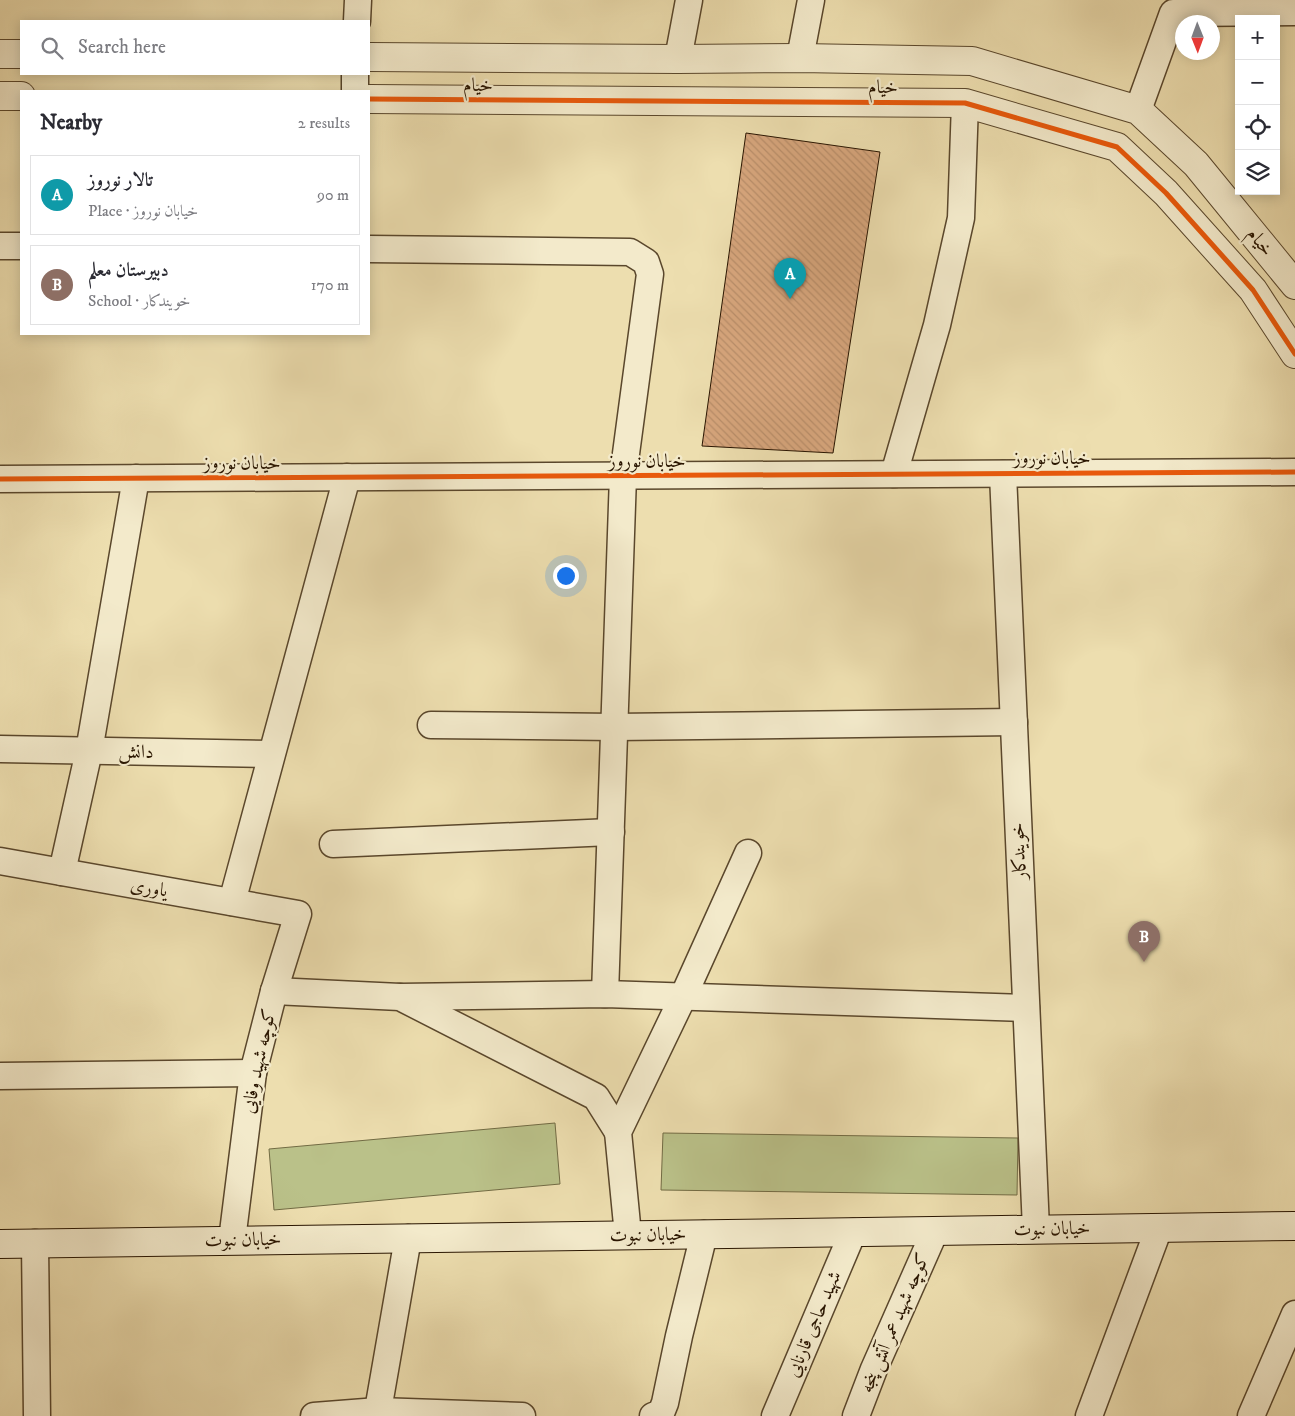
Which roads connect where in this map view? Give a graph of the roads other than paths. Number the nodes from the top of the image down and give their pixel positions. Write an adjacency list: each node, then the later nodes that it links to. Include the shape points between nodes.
1 (358, 0): 5 (street)
2 (689, 0): 10 (street)
3 (811, 0): 9 (street)
4 (1295, 12): 17 (street, via 1173,13)
5 (357, 20)
6 (0, 54): 7 (street)
7 (20, 54)
8 (370, 57): 10 (street, خیام)
9 (800, 58): 10 (street, خیام); 17 (street, خیام, via 972,60)
10 (678, 59)
11 (355, 75): 12 (street)
12 (355, 90)
13 (0, 96): 14 (street)
14 (20, 96)
15 (370, 99): 16 (street, خیام)
16 (965, 103): 22 (street, خیام, via 1117,147 1166,193); 25 (street, via 961,218 936,325)
17 (1138, 110): 21 (street, خیام, via 1196,164)
18 (0, 246): 19 (street)
19 (20, 246)
20 (370, 249): 27 (street, via 630,252 646,262 650,274)
21 (1293, 279): 22 (street)
22 (1253, 290): 23 (street, خیام)
23 (1295, 354)
24 (1295, 472): 26 (street, خیابان نوروز)
25 (894, 474): 26 (street, خیابان نوروز); 27 (street, خیابان نوروز)
26 (1003, 474): 31 (street, خویندکار)
27 (623, 476): 28 (street, خیابان نوروز); 33 (street)
28 (347, 477): 29 (street, خیابان نوروز); 36 (street)
29 (136, 478): 30 (street, خیابان نوروز); 35 (street)
30 (0, 479)
31 (1014, 722): 33 (street); 48 (street, خویندکار)
32 (431, 725): 33 (street)
33 (614, 726): 37 (street)
34 (0, 749): 35 (street, دانش)
35 (89, 751): 36 (street, دانش); 41 (street)
36 (271, 754): 42 (street)
37 (611, 832): 38 (street); 45 (street)
38 (333, 844)
39 (748, 853): 46 (street)
40 (0, 861): 41 (street, یاوری)
41 (62, 872): 42 (street, یاوری)
42 (232, 902): 43 (street, یاوری)
43 (298, 914): 44 (street, کوچه شهید وفایی)
44 (274, 991): 47 (street); 49 (street, کوچه شهید وفایی)
45 (605, 994): 46 (street); 47 (street)
46 (683, 996): 48 (street); 51 (street)
47 (400, 997): 51 (street, via 596,1097)
48 (1026, 1008): 54 (street, خویندکار)
49 (253, 1072): 50 (street); 60 (street, کوچه شهید وفایی)
50 (0, 1076)
51 (618, 1132): 58 (street)
52 (1295, 1226): 53 (street, خیابان نبوت)
53 (1159, 1228): 54 (street, خیابان نبوت); 71 (street)
54 (1036, 1229): 55 (street, خیابان نبوت)
55 (935, 1231): 56 (street, خیابان نبوت); 70 (street, کوچه شهید عمر آتش پنجه)
56 (852, 1232): 57 (street, خیابان نبوت); 69 (street, شهید حاجی قارنایی)
57 (704, 1234): 58 (street, خیابان نبوت); 68 (street, via 665,1403 661,1413)
58 (628, 1235): 59 (street, خیابان نبوت)
59 (408, 1238): 60 (street, خیابان نبوت); 64 (street)
60 (232, 1240): 61 (street, خیابان نبوت)
61 (35, 1243): 62 (street, خیابان نبوت); 65 (street)
62 (0, 1244)
63 (1295, 1314): 72 (street)
64 (378, 1414): 66 (street); 67 (street)
65 (37, 1416)
66 (314, 1416)
67 (522, 1416)
68 (653, 1416)
69 (776, 1416)
70 (856, 1416)
71 (1089, 1416)
72 (1251, 1416)

